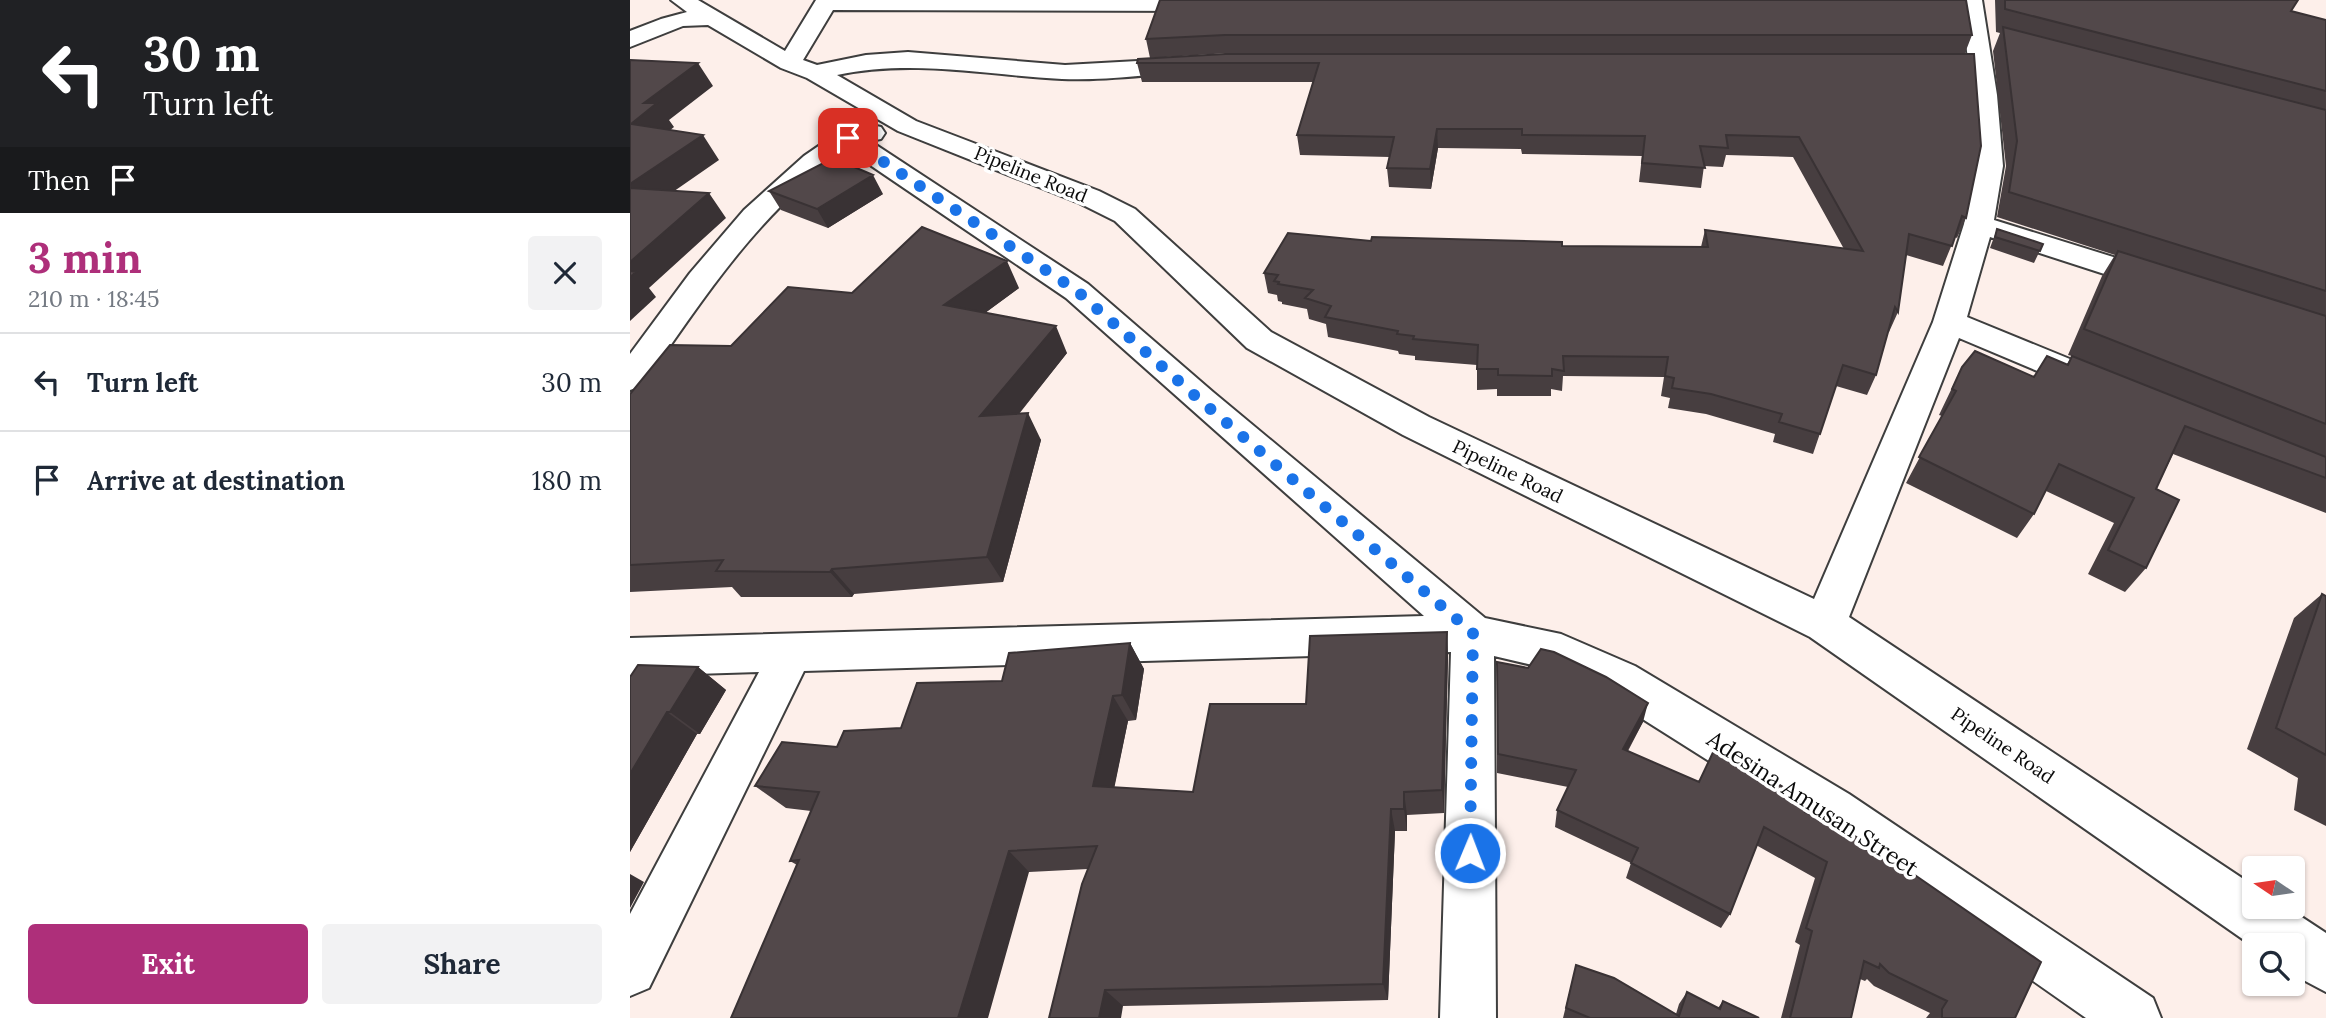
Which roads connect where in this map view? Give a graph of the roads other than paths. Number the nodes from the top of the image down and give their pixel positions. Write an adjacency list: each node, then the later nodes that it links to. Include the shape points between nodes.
1 (1231, 0): 3 (street, via 1212,4)
2 (1971, 0): 13 (street, via 1989,166)
3 (973, 1): 4 (street)
4 (827, 2): 8 (street)
5 (696, 9): 6 (street, via 692,16); 8 (street, Pipeline Road)
6 (630, 40)
7 (1215, 64): 8 (street, via 1065,72 908,59)
8 (802, 68): 9 (street, Pipeline Road)
9 (907, 126): 10 (street); 11 (street, Pipeline Road)
10 (848, 138): 12 (street); 16 (street, via 765,204)
11 (960, 145): 12 (street); 18 (street, Pipeline Road, via 1125,215 1259,340 1416,426)
12 (912, 179): 19 (street, via 1077,291)
13 (1979, 224): 14 (street); 15 (street)
14 (2185, 290)
15 (1949, 322): 17 (street); 18 (street)
16 (630, 378)
17 (2125, 394)
18 (1825, 624): 22 (street, Pipeline Road)
19 (1473, 633): 20 (street); 24 (street); 25 (street, Adesina Amusan Street, via 1561,653 1619,680 1832,811)
20 (792, 651): 21 (street); 23 (street)
21 (630, 657)
22 (2326, 965)
23 (630, 969)
24 (1468, 1018)
25 (2133, 1018)

